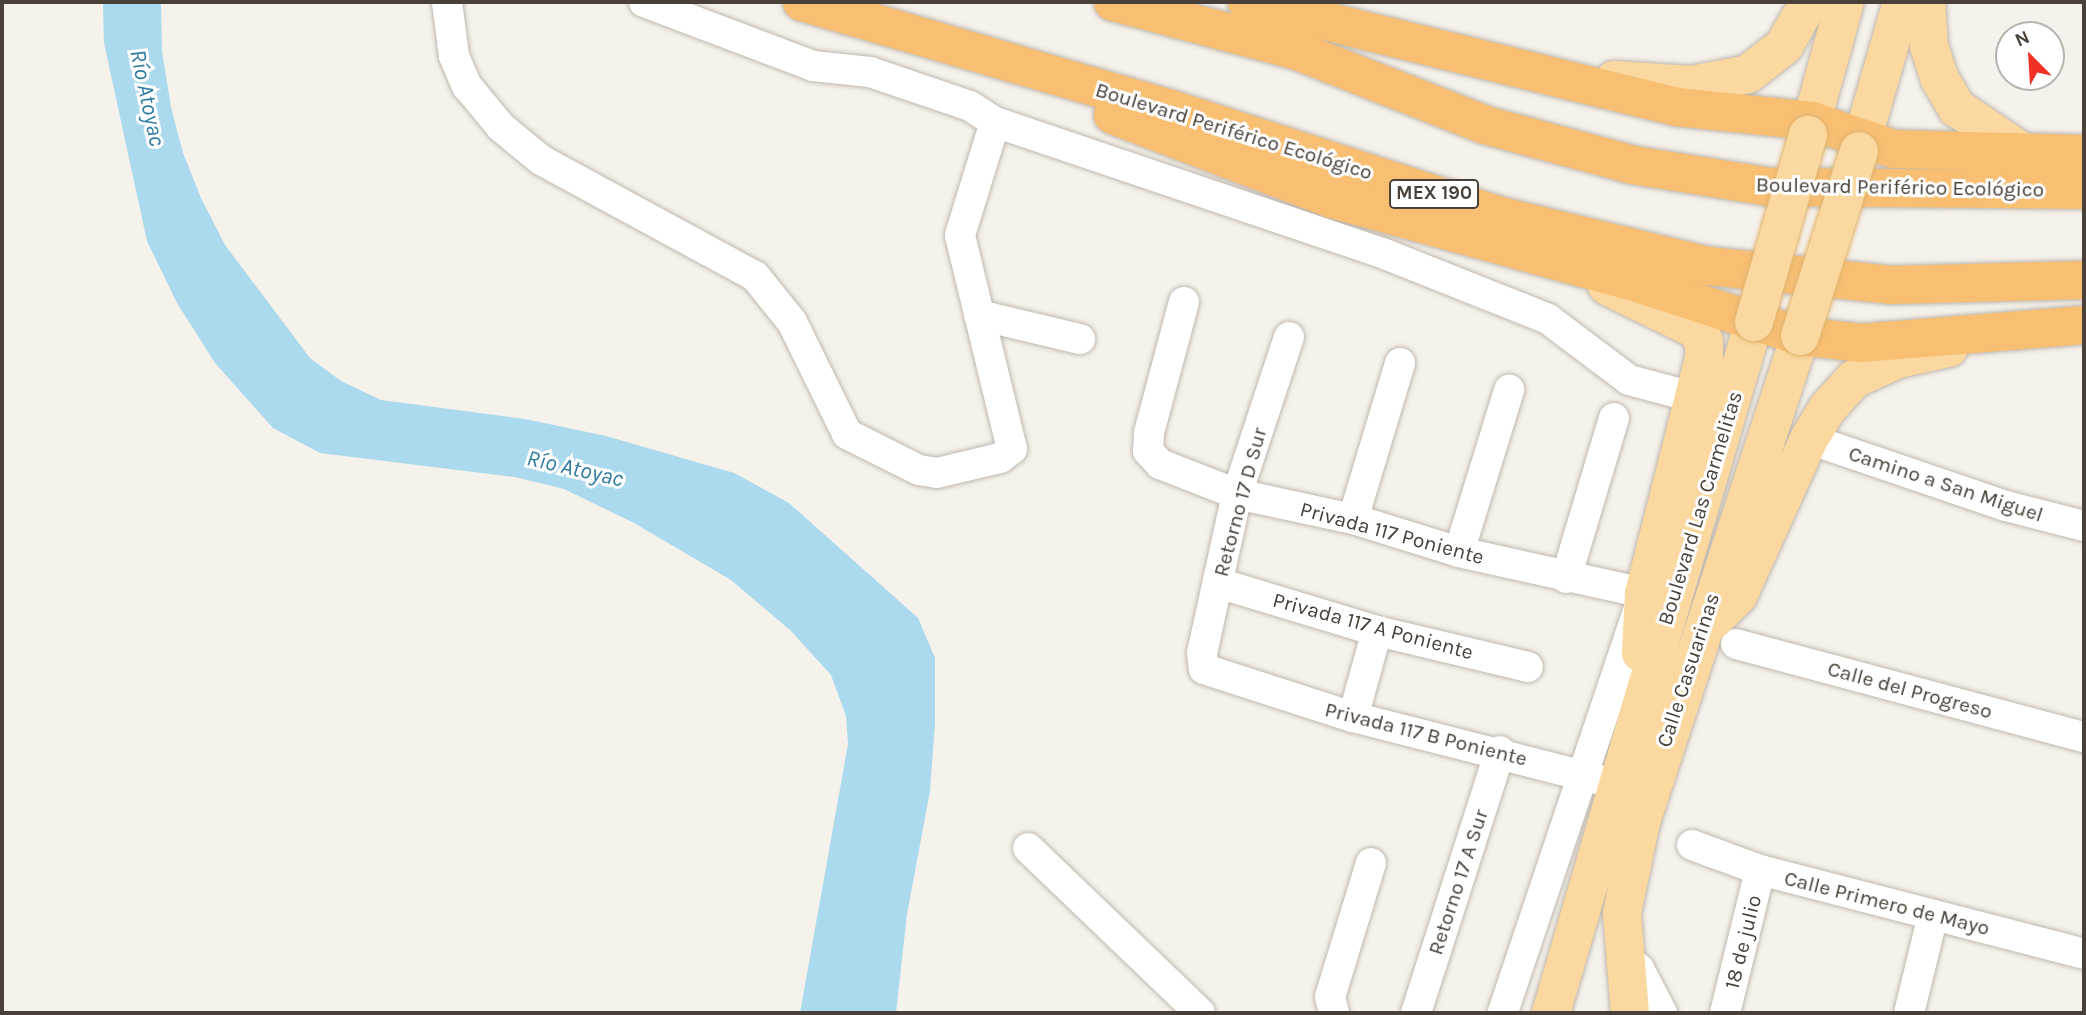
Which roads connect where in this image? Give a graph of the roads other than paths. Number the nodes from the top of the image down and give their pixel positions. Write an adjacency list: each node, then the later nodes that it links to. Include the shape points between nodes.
1 (447, 2): 21 (street, via 447,27 462,76 501,127 541,160 755,276 792,322 847,434 858,443 919,470 937,473 1000,458 1012,449)
2 (644, 2): 12 (street, via 813,66 870,72 970,106)
3 (802, 2): 10 (highway, Boulevard Periférico Ecológico / MEX 190)
4 (1113, 2): 17 (highway, Boulevard Periférico Ecológico, via 1295,50 1485,125 1633,165 1770,187)
5 (1247, 2): 11 (highway)
6 (1809, 2): 11 (main road, via 1784,46 1766,63 1727,80 1651,85)
7 (1845, 2): 13 (main road, Boulevard Las Carmelitas)
8 (1902, 2): 14 (main road)
9 (1926, 2): 15 (main road, via 1928,46 1957,108)
10 (946, 47): 18 (highway, via 1332,199); 19 (highway, Boulevard Periférico Ecológico / MEX 190, via 1181,112 1500,216 1708,266 1891,285)
11 (1475, 60): 13 (highway, via 1677,107)
12 (995, 121): 21 (street, via 960,235); 30 (street, via 1385,254 1548,319 1629,380)
13 (1810, 128): 14 (highway); 22 (main road, Boulevard Las Carmelitas, bridge)
14 (1861, 145): 15 (highway); 25 (main road, bridge)
15 (2021, 151): 16 (highway)
16 (2084, 154)
17 (2084, 190)
18 (1561, 263): 22 (highway); 30 (main road, via 1695,329 1704,341 1704,358)
19 (2084, 280)
20 (1184, 302): 33 (street, Privada 117 Poniente, via 1148,451 1160,464)
21 (979, 315): 27 (street)
22 (1754, 322): 25 (highway); 46 (main road, Boulevard Las Carmelitas)
23 (2084, 325): 24 (highway)
24 (2009, 334): 25 (highway, via 1861,343); 32 (main road, via 1898,359 1854,379)
25 (1800, 336): 43 (main road, Calle Casuarinas)
26 (1289, 337): 33 (street, Retorno 17 D Sur)
27 (1080, 339)
28 (1400, 363): 36 (street)
29 (1509, 390): 38 (street)
30 (1693, 397): 41 (main road)
31 (1614, 418): 39 (street)
32 (1809, 439): 35 (street, Camino a San Miguel); 43 (main road)
33 (1237, 494): 36 (street, Privada 117 Poniente); 40 (street, Retorno 17 D Sur)
34 (2084, 505): 35 (street)
35 (2007, 506): 37 (street, Camino a San Miguel)
36 (1353, 519): 38 (street, Privada 117 Poniente)
37 (2084, 526)
38 (1459, 552): 39 (street, Privada 117 Poniente)
39 (1566, 578): 41 (street, Privada 117 Poniente)
40 (1218, 583): 42 (street, Privada 117 A Poniente); 45 (street, Retorno 17 D Sur, via 1202,653)
41 (1644, 593): 46 (main road); 50 (street)
42 (1377, 631): 44 (street, Privada 117 A Poniente); 47 (street)
43 (1719, 636): 48 (street, Calle del Progreso); 50 (main road, Calle Casuarinas)
44 (1528, 667)
45 (1204, 669): 47 (street, Privada 117 B Poniente)
46 (1638, 713): 50 (main road, Boulevard Las Carmelitas)
47 (1353, 718): 49 (street, Privada 117 B Poniente)
48 (2084, 737)
49 (1500, 751): 50 (street, Privada 117 B Poniente); 60 (street, Retorno 17 A Sur)
50 (1617, 784): 57 (main road, Calle Casuarinas); 61 (street); 62 (main road, Boulevard Las Carmelitas)
51 (1692, 845): 54 (street, Calle Primero de Mayo)
52 (1028, 848): 58 (street)
53 (1371, 863): 59 (street, via 1330,997)
54 (1760, 870): 55 (street, Calle Primero de Mayo); 65 (street, 18 de julio)
55 (1933, 915): 56 (street, Calle Primero de Mayo); 66 (street)
56 (2084, 954)
57 (1628, 961): 63 (main road, Calle Casuarinas); 64 (street, via 1639,969)
58 (1200, 1013)
59 (1334, 1013)
60 (1416, 1013)
61 (1503, 1013)
62 (1551, 1013)
63 (1630, 1013)
64 (1662, 1013)
65 (1726, 1013)
66 (1909, 1013)

